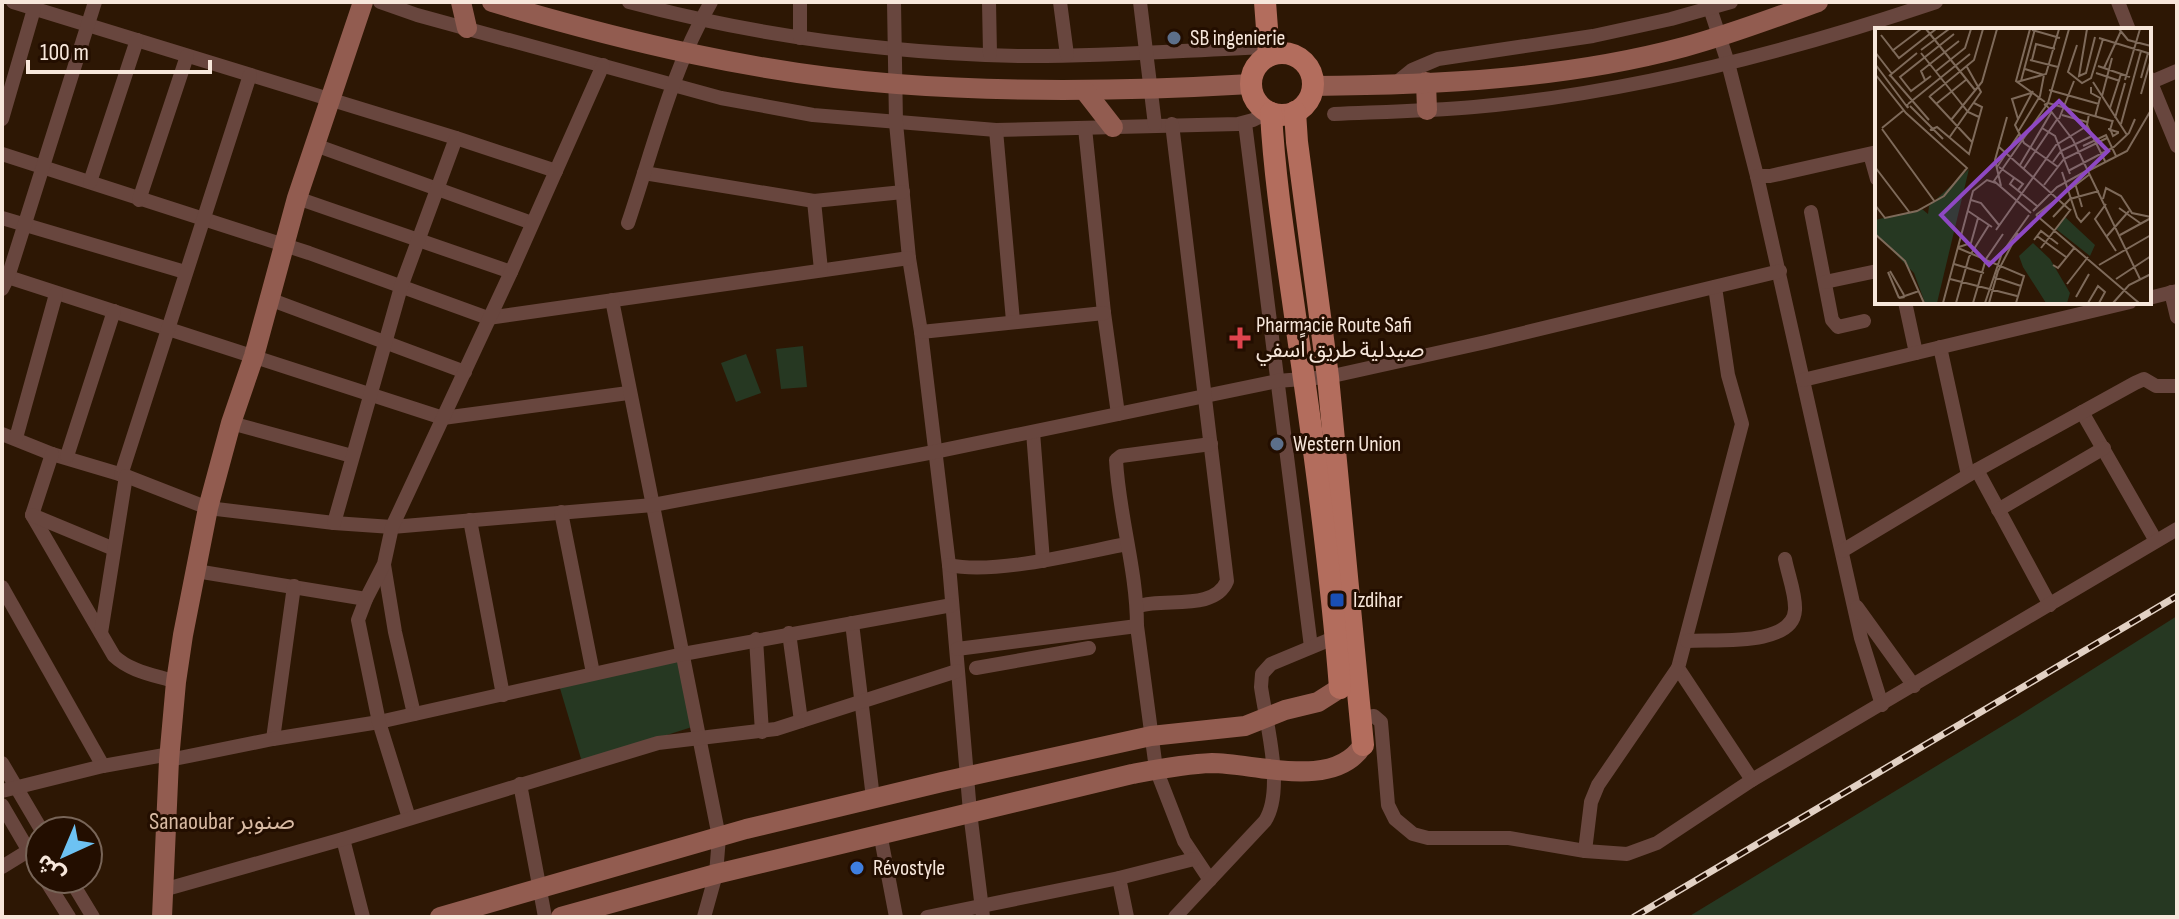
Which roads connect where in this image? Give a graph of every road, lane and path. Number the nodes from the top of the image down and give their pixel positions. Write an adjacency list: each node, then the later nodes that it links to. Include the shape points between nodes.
1 (13, 2): 21 (street)
2 (95, 2): 23 (street)
3 (363, 2): 50 (street)
4 (380, 2): 24 (street)
5 (461, 2): 24 (street)
6 (492, 2): 31 (street)
7 (629, 2): 22 (street)
8 (711, 2): 22 (street)
9 (800, 2): 27 (street)
10 (894, 2): 29 (street)
11 (989, 2): 33 (street)
12 (1060, 2): 34 (street)
13 (1140, 2): 30 (street)
14 (1265, 2): 32 (main road)
15 (1279, 2): 32 (main road)
16 (1731, 2): 20 (street)
17 (1818, 2): 26 (street)
18 (1936, 2): 36 (street)
19 (2118, 2): 25 (street)
20 (1709, 6): 26 (street); 42 (street, via 1593,36 1438,59)
21 (34, 9): 23 (street); 55 (street)
22 (700, 21): 27 (street); 31 (street)
23 (89, 24): 28 (street); 68 (street)
24 (467, 28): 37 (street)
25 (2128, 28)
26 (1720, 37): 36 (street); 41 (street, via 1571,69)
27 (800, 38): 29 (street)
28 (137, 40): 35 (street); 72 (street)
29 (893, 47): 33 (street); 45 (street)
30 (1146, 51): 32 (street); 34 (street); 48 (street)
31 (687, 52): 44 (street); 45 (street)
32 (1275, 52): 46 (main road, via 1256,67); 47 (main road, via 1307,65)
33 (990, 54): 34 (street)
34 (1067, 55)
35 (187, 56): 39 (street); 76 (street)
36 (1728, 63): 51 (street, via 1617,86); 71 (street)
37 (603, 65): 44 (street); 69 (street)
38 (2177, 71): 40 (street)
39 (250, 75): 50 (street); 80 (street)
40 (2151, 81)
41 (1426, 82): 42 (street); 51 (street)
42 (1396, 83): 47 (street)
43 (2151, 83): 65 (street)
44 (674, 84): 56 (street, via 773,108); 70 (street)
45 (895, 84): 49 (street); 56 (street)
46 (1251, 84): 48 (street); 52 (main road, via 1258,104)
47 (1313, 86): 53 (main road, via 1309,99)
48 (1151, 89): 49 (street); 59 (street)
49 (1085, 91): 60 (street)
50 (331, 100): 63 (street); 64 (street)
51 (1427, 110): 54 (street)
52 (1270, 112): 53 (main road); 57 (street); 118 (main road)
53 (1295, 112): 117 (main road)
54 (1334, 114)
55 (2, 119)
56 (896, 123): 62 (street); 74 (street)
57 (1245, 123): 58 (street); 120 (street)
58 (1172, 124): 59 (street); 124 (street)
59 (1155, 125): 60 (street)
60 (1113, 127): 61 (street)
61 (1085, 128): 62 (street); 105 (street)
62 (996, 130): 108 (street)
63 (456, 138): 69 (street); 73 (street)
64 (315, 145): 73 (street); 75 (street)
65 (2177, 146)
66 (1873, 153): 71 (street)
67 (2, 154): 68 (street)
68 (43, 168): 72 (street); 83 (street)
69 (556, 171): 81 (street)
70 (644, 173): 77 (street); 82 (street)
71 (1757, 176): 88 (street)
72 (90, 182): 76 (street)
73 (438, 190): 81 (street); 84 (street)
74 (903, 192): 77 (street); 86 (street)
75 (297, 198): 84 (street); 85 (street)
76 (139, 200): 80 (street)
77 (814, 201): 87 (street)
78 (1811, 212): 92 (street)
79 (2, 218): 83 (street)
80 (202, 219): 85 (street); 90 (street)
81 (532, 223): 91 (street)
82 (628, 223)
83 (25, 225): 90 (street); 93 (street)
84 (420, 239): 91 (street); 94 (street)
85 (284, 245): 94 (street); 99 (street)
86 (909, 258): 87 (street); 111 (street)
87 (821, 270): 100 (street)
88 (1780, 271): 95 (street); 119 (street)
89 (1875, 271): 92 (street)
90 (185, 272): 110 (street)
91 (511, 272): 107 (street)
92 (1825, 282): 109 (street, via 1834,324)
93 (5, 283): 97 (street)
94 (401, 287): 107 (street); 112 (street)
95 (1715, 287): 117 (street); 170 (street, via 1728,375 1742,424)
96 (2174, 292): 98 (street); 106 (street)
97 (56, 294): 104 (street); 130 (street)
98 (2151, 298)
99 (269, 299): 112 (street); 115 (street)
100 (612, 300): 107 (street); 123 (street)
101 (1905, 304): 114 (street)
102 (2113, 304): 103 (street)
103 (2069, 309): 113 (street)
104 (114, 311): 110 (street); 134 (street)
105 (1104, 313): 108 (street); 126 (street)
106 (2177, 317)
107 (488, 318): 116 (street)
108 (1013, 321): 111 (street)
109 (1864, 321)
110 (167, 329): 115 (street); 137 (street)
111 (921, 332): 133 (street)
112 (386, 340): 116 (street); 122 (street)
113 (1940, 347): 114 (street); 136 (street)
114 (1916, 353): 119 (street)
115 (254, 356): 122 (street); 128 (street)
116 (465, 372): 127 (street)
117 (1328, 377): 118 (street); 188 (main road)
118 (1304, 379): 120 (street); 167 (main road)
119 (1803, 380): 150 (street)
120 (1277, 381): 124 (street); 171 (street)
121 (2177, 386): 125 (street, via 2156,386 2144,379)
122 (370, 393): 127 (street); 135 (street)
123 (628, 393): 127 (street); 138 (street)
124 (1205, 395): 126 (street); 131 (street)
125 (2082, 412): 132 (street); 136 (street)
126 (1118, 414): 129 (street)
127 (443, 418): 145 (street)
128 (231, 423): 135 (street); 139 (street)
129 (1033, 432): 133 (street); 152 (street)
130 (9, 436): 134 (street)
131 (1211, 444): 148 (street, via 1116,460); 162 (street, via 1227,581 1223,589 1202,599)
132 (2104, 448): 140 (street); 147 (street)
133 (934, 452): 138 (street); 154 (street)
134 (59, 455): 137 (street); 142 (street)
135 (352, 456): 144 (street)
136 (1973, 472): 140 (street); 150 (street)
137 (124, 476): 139 (street); 149 (street)
138 (653, 505): 141 (street); 174 (street)
139 (208, 508): 144 (street); 155 (street)
140 (1998, 510): 161 (street)
141 (561, 512): 143 (street); 179 (street)
142 (32, 515): 149 (street); 165 (street)
143 (470, 520): 145 (street); 183 (street)
144 (334, 523): 145 (street)
145 (392, 527): 153 (street)
146 (2177, 529): 147 (street)
147 (2156, 541): 161 (street)
148 (1127, 544): 152 (street); 162 (street)
149 (114, 549): 165 (street)
150 (1842, 551): 159 (street)
151 (1785, 559): 170 (street, via 1795,608 1781,632)
152 (1043, 561): 154 (street)
153 (384, 564): 158 (street); 186 (street)
154 (949, 565): 160 (street)
155 (196, 571): 156 (street); 180 (street)
156 (294, 586): 158 (street); 194 (street)
157 (2, 587): 198 (street)
158 (366, 599): 190 (street, via 358,620)
159 (1854, 603): 181 (street); 185 (street)
160 (952, 605): 163 (street); 173 (street)
161 (2050, 605): 181 (street)
162 (1139, 606): 164 (street)
163 (852, 623): 166 (street); 184 (street)
164 (1137, 626): 169 (street); 192 (street)
165 (101, 633): 180 (street, via 124,665)
166 (789, 633): 168 (street); 189 (street)
167 (1336, 637): 171 (street); 182 (main road)
168 (756, 639): 174 (street); 191 (street)
169 (1024, 641): 173 (street); 175 (street)
170 (1687, 641): 177 (street)
171 (1311, 647): 187 (street, via 1266,669 1260,681)
172 (1089, 648): 175 (street)
173 (957, 649): 178 (street)
174 (683, 654): 179 (street); 193 (street)
175 (1026, 660): 176 (street)
176 (976, 668)
177 (1678, 668): 202 (street); 214 (street, via 1598,785)
178 (957, 671): 184 (street); 201 (street)
179 (593, 673): 183 (street)
180 (176, 682): 196 (street)
181 (1914, 686): 185 (street)
182 (1340, 688): 187 (street, via 1318,702)
183 (503, 695): 186 (street)
184 (861, 701): 189 (street); 205 (street)
185 (1882, 705): 202 (street)
186 (414, 714): 190 (street)
187 (1265, 718): 192 (street, via 1235,728); 200 (street)
188 (1361, 718): 195 (main road); 214 (street, via 1374,716 1381,722 1388,805 1406,831 1428,838 1509,838)
189 (801, 721): 191 (street)
190 (379, 722): 194 (street); 209 (street)
191 (762, 732): 193 (street)
192 (1151, 736): 199 (street); 201 (street)
193 (700, 737): 203 (street, via 658,743); 211 (street)
194 (273, 739): 196 (street)
195 (1363, 745): 200 (street, via 1350,760 1323,769)
196 (170, 757): 198 (street); 222 (street)
197 (2, 763): 204 (street)
198 (103, 766): 204 (street)
199 (1156, 769): 200 (street, via 1213,763); 207 (street); 216 (street)
200 (1273, 770): 220 (street, via 1268,815)
201 (967, 776): 205 (street); 207 (street)
202 (1752, 780): 214 (street, via 1641,851)
203 (520, 784): 209 (street); 221 (street)
204 (9, 788): 208 (street)
205 (873, 798): 211 (street)
206 (2, 805): 213 (street)
207 (970, 812): 210 (street); 225 (street)
208 (30, 815)
209 (409, 818): 212 (street)
210 (880, 833): 218 (street); 234 (street)
211 (719, 837): 218 (street); 221 (street)
212 (343, 839): 222 (street); 229 (street)
213 (24, 844)
214 (1585, 851)
215 (24, 853): 217 (street)
216 (1194, 859): 219 (street); 220 (street)
217 (2, 867)
218 (716, 874): 232 (street); 233 (street)
219 (1119, 878): 225 (street); 236 (street)
220 (1210, 880): 237 (street)
221 (539, 888): 230 (street); 231 (street)
222 (163, 890): 228 (street)
223 (55, 895): 226 (street)
224 (80, 895): 227 (street)
225 (983, 912): 235 (street)
226 (69, 917)
227 (93, 917)
228 (162, 917)
229 (363, 917)
230 (440, 917)
231 (545, 917)
232 (561, 917)
233 (704, 917)
234 (896, 917)
235 (927, 917)
236 (1127, 917)
237 (1175, 917)

